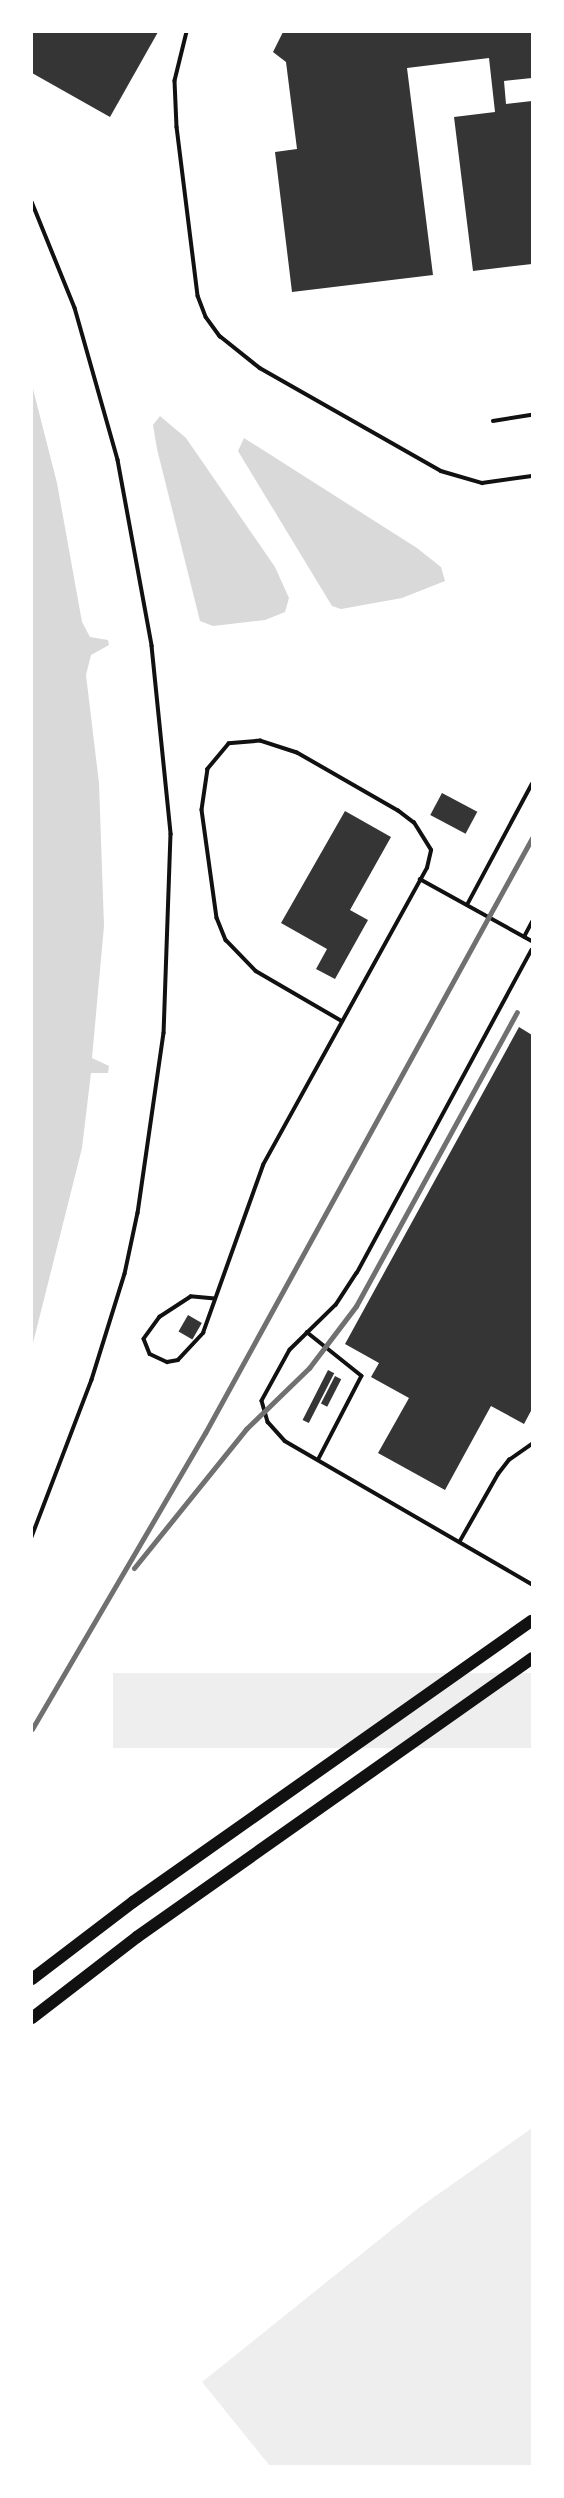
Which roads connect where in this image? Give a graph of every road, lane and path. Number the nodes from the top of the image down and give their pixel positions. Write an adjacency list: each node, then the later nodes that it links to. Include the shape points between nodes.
1 (187, 32): 5 (lane, via 175,81 177,127 198,296 220,336 260,368 441,471 482,482)
2 (32, 202): 18 (path, via 75,309 118,460 151,634 171,834 164,1034 138,1213 125,1274 92,1380)
3 (533, 415): 4 (lane)
4 (494, 421)
5 (533, 476)
6 (533, 784): 8 (lane)
7 (420, 879): 8 (lane); 13 (lane); 13 (lane, via 431,850 414,823 297,753 243,739 229,744 208,769 202,810 204,841 217,918 226,940 256,971)
8 (467, 905): 10 (lane)
9 (533, 922): 10 (lane)
10 (524, 937): 11 (lane)
11 (533, 941)
12 (533, 950): 15 (lane, via 357,1273 336,1305)
13 (342, 1021): 14 (lane, via 263,1165)
14 (215, 1299): 14 (lane, via 203,1333 188,1353 167,1362 150,1354 144,1339 160,1317 191,1297)
15 (307, 1332): 17 (lane, via 362,1376); 17 (lane, via 279,1366 262,1401 275,1433)
16 (533, 1444): 19 (lane, via 498,1474)
17 (318, 1460): 19 (lane)
18 (32, 1537)
19 (460, 1541): 20 (lane)
20 (533, 1584)
21 (533, 1621): 23 (main road, via 133,1902)
22 (533, 1658): 24 (main road, via 116,1952)
23 (32, 1979)
24 (32, 2018)

